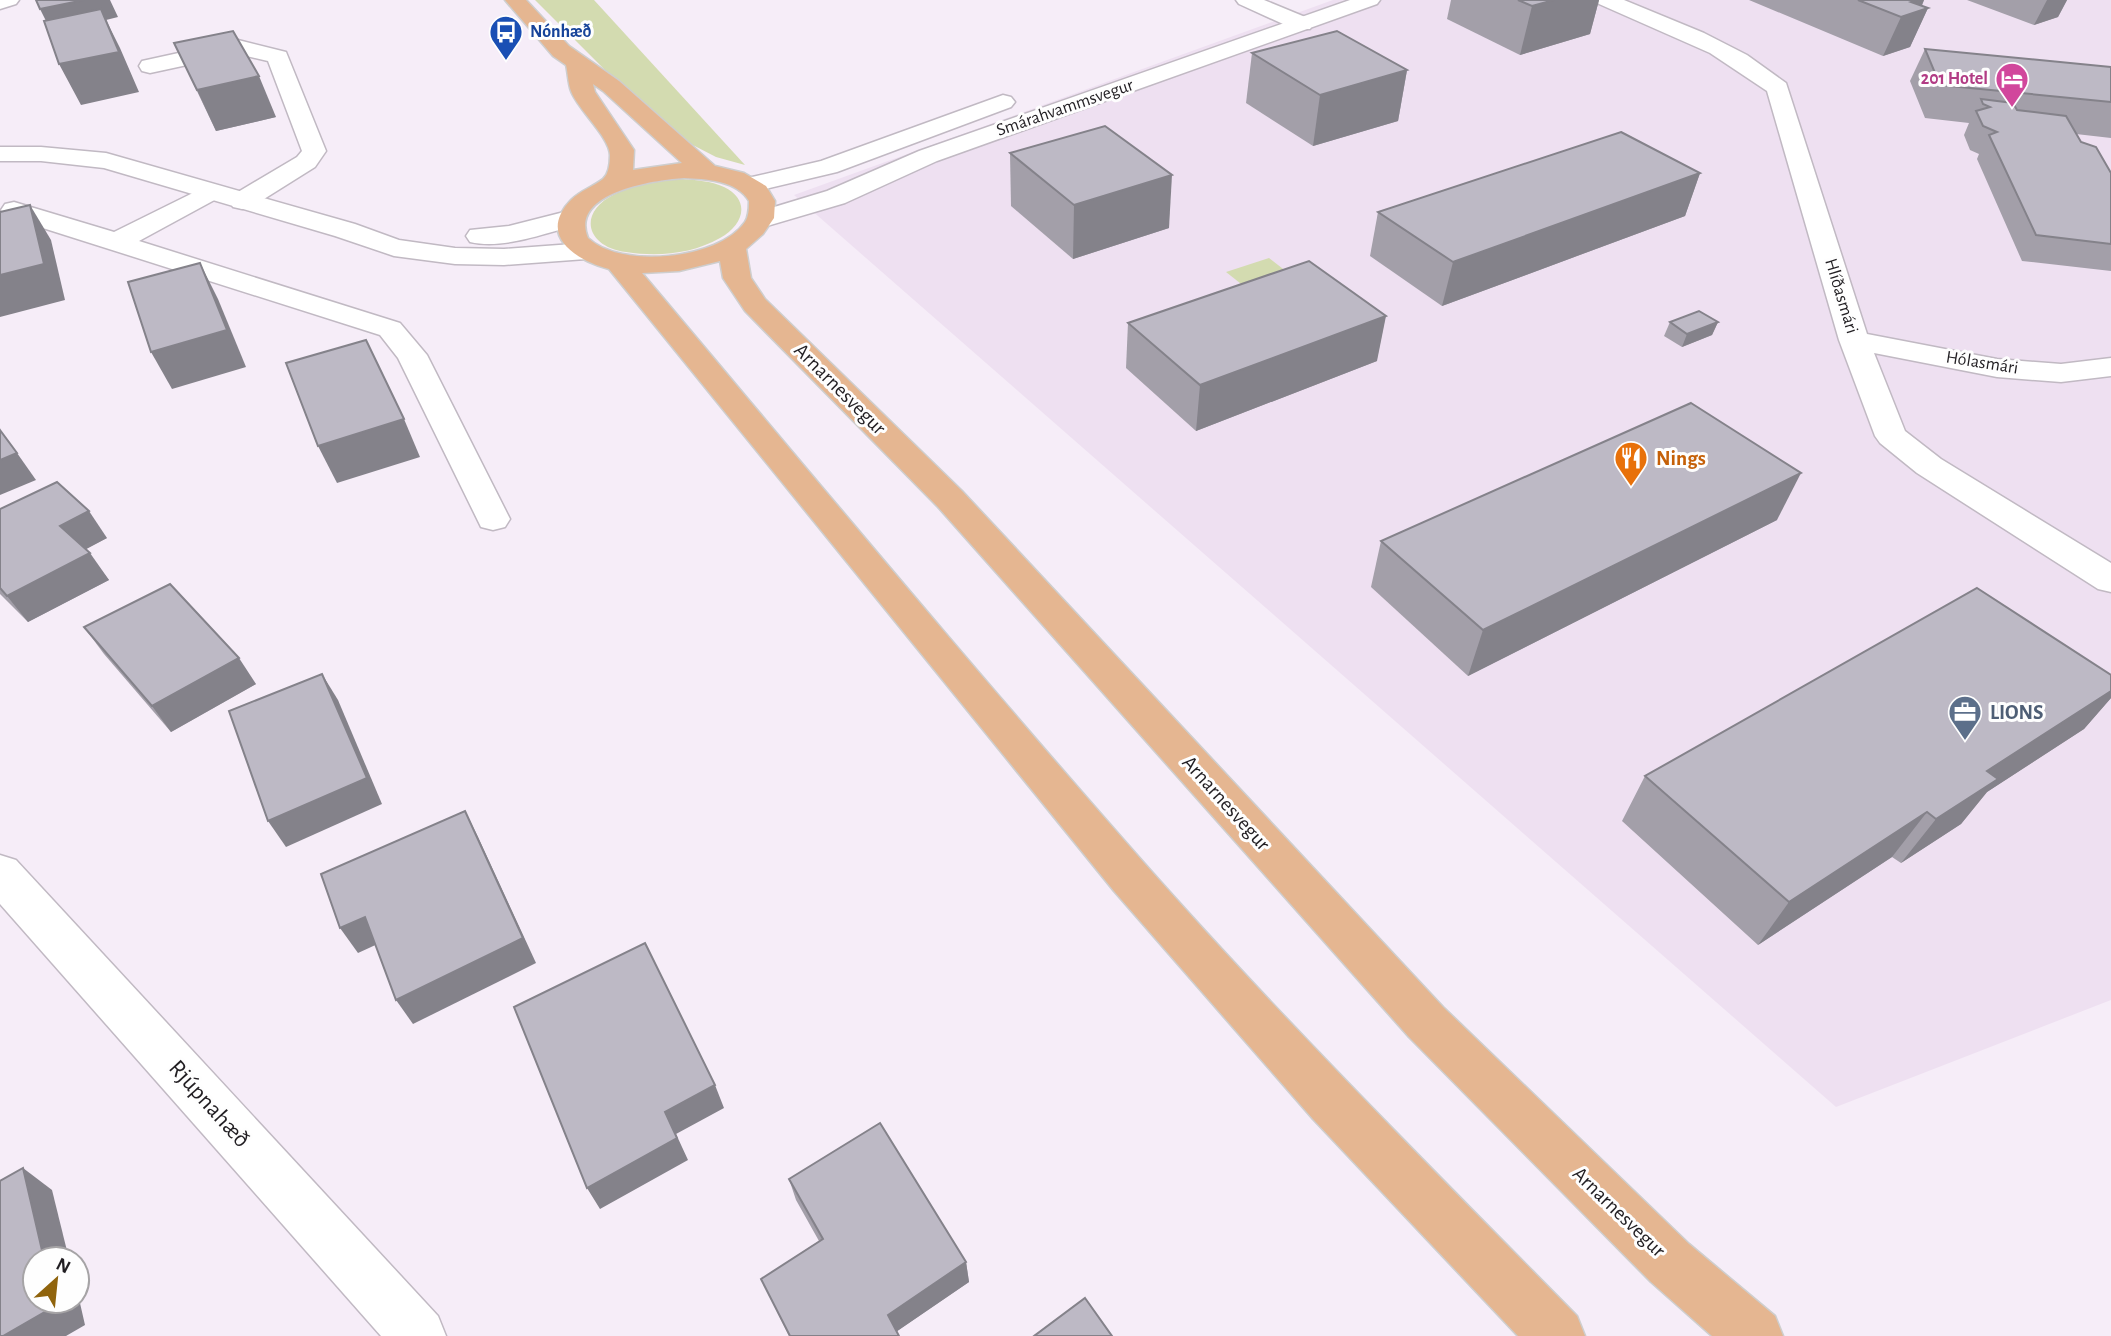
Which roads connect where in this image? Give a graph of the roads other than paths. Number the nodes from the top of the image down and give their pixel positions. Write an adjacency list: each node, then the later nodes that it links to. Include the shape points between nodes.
1 (9, 0): 5 (street)
2 (515, 0): 8 (main road)
3 (1370, 0): 7 (street, Smárahvammsvegur)
4 (1606, 0): 24 (street, Hlíðasmári, via 1726,53 1779,88)
5 (0, 3)
6 (1244, 10): 7 (street, Smárahvammsvegur)
7 (1303, 12): 20 (street, Smárahvammsvegur, via 928,156)
8 (577, 64): 12 (main road, via 611,86); 13 (main road, via 583,92 622,150)
9 (150, 66): 16 (street, via 238,47 278,57 314,151 306,162)
10 (1021, 96): 14 (street, Smárahvammsvegur, via 828,167)
11 (0, 155): 15 (street, via 106,161)
12 (706, 171): 13 (main road, via 660,171); 14 (main road)
13 (616, 183): 18 (main road, via 596,192)
14 (748, 185): 20 (main road, Arnarnesvegur, via 763,207)
15 (211, 192): 16 (street); 21 (street)
16 (242, 201): 19 (street)
17 (14, 211): 21 (street)
18 (572, 218): 19 (street, via 509,234 474,237); 22 (main road, via 575,241)
19 (345, 230): 22 (street, via 394,248 455,256)
20 (746, 233): 23 (main road, via 706,257 646,265); 31 (main road, Arnarnesvegur, via 737,278 755,305 950,499 1426,1023 1670,1263)
21 (116, 242): 26 (street, via 390,329 412,355)
22 (586, 251): 23 (main road)
23 (618, 262): 30 (main road, via 1130,878 1331,1102)
24 (1854, 340): 25 (street, Hólasmári, via 1997,368 2061,373); 27 (street, Hlíðasmári, via 1891,436 1929,466)
25 (2111, 367)
26 (493, 519)
27 (2111, 580)
28 (0, 873): 29 (street, Rjúpnahæð)
29 (418, 1336)
30 (1557, 1336)
31 (1755, 1336)

